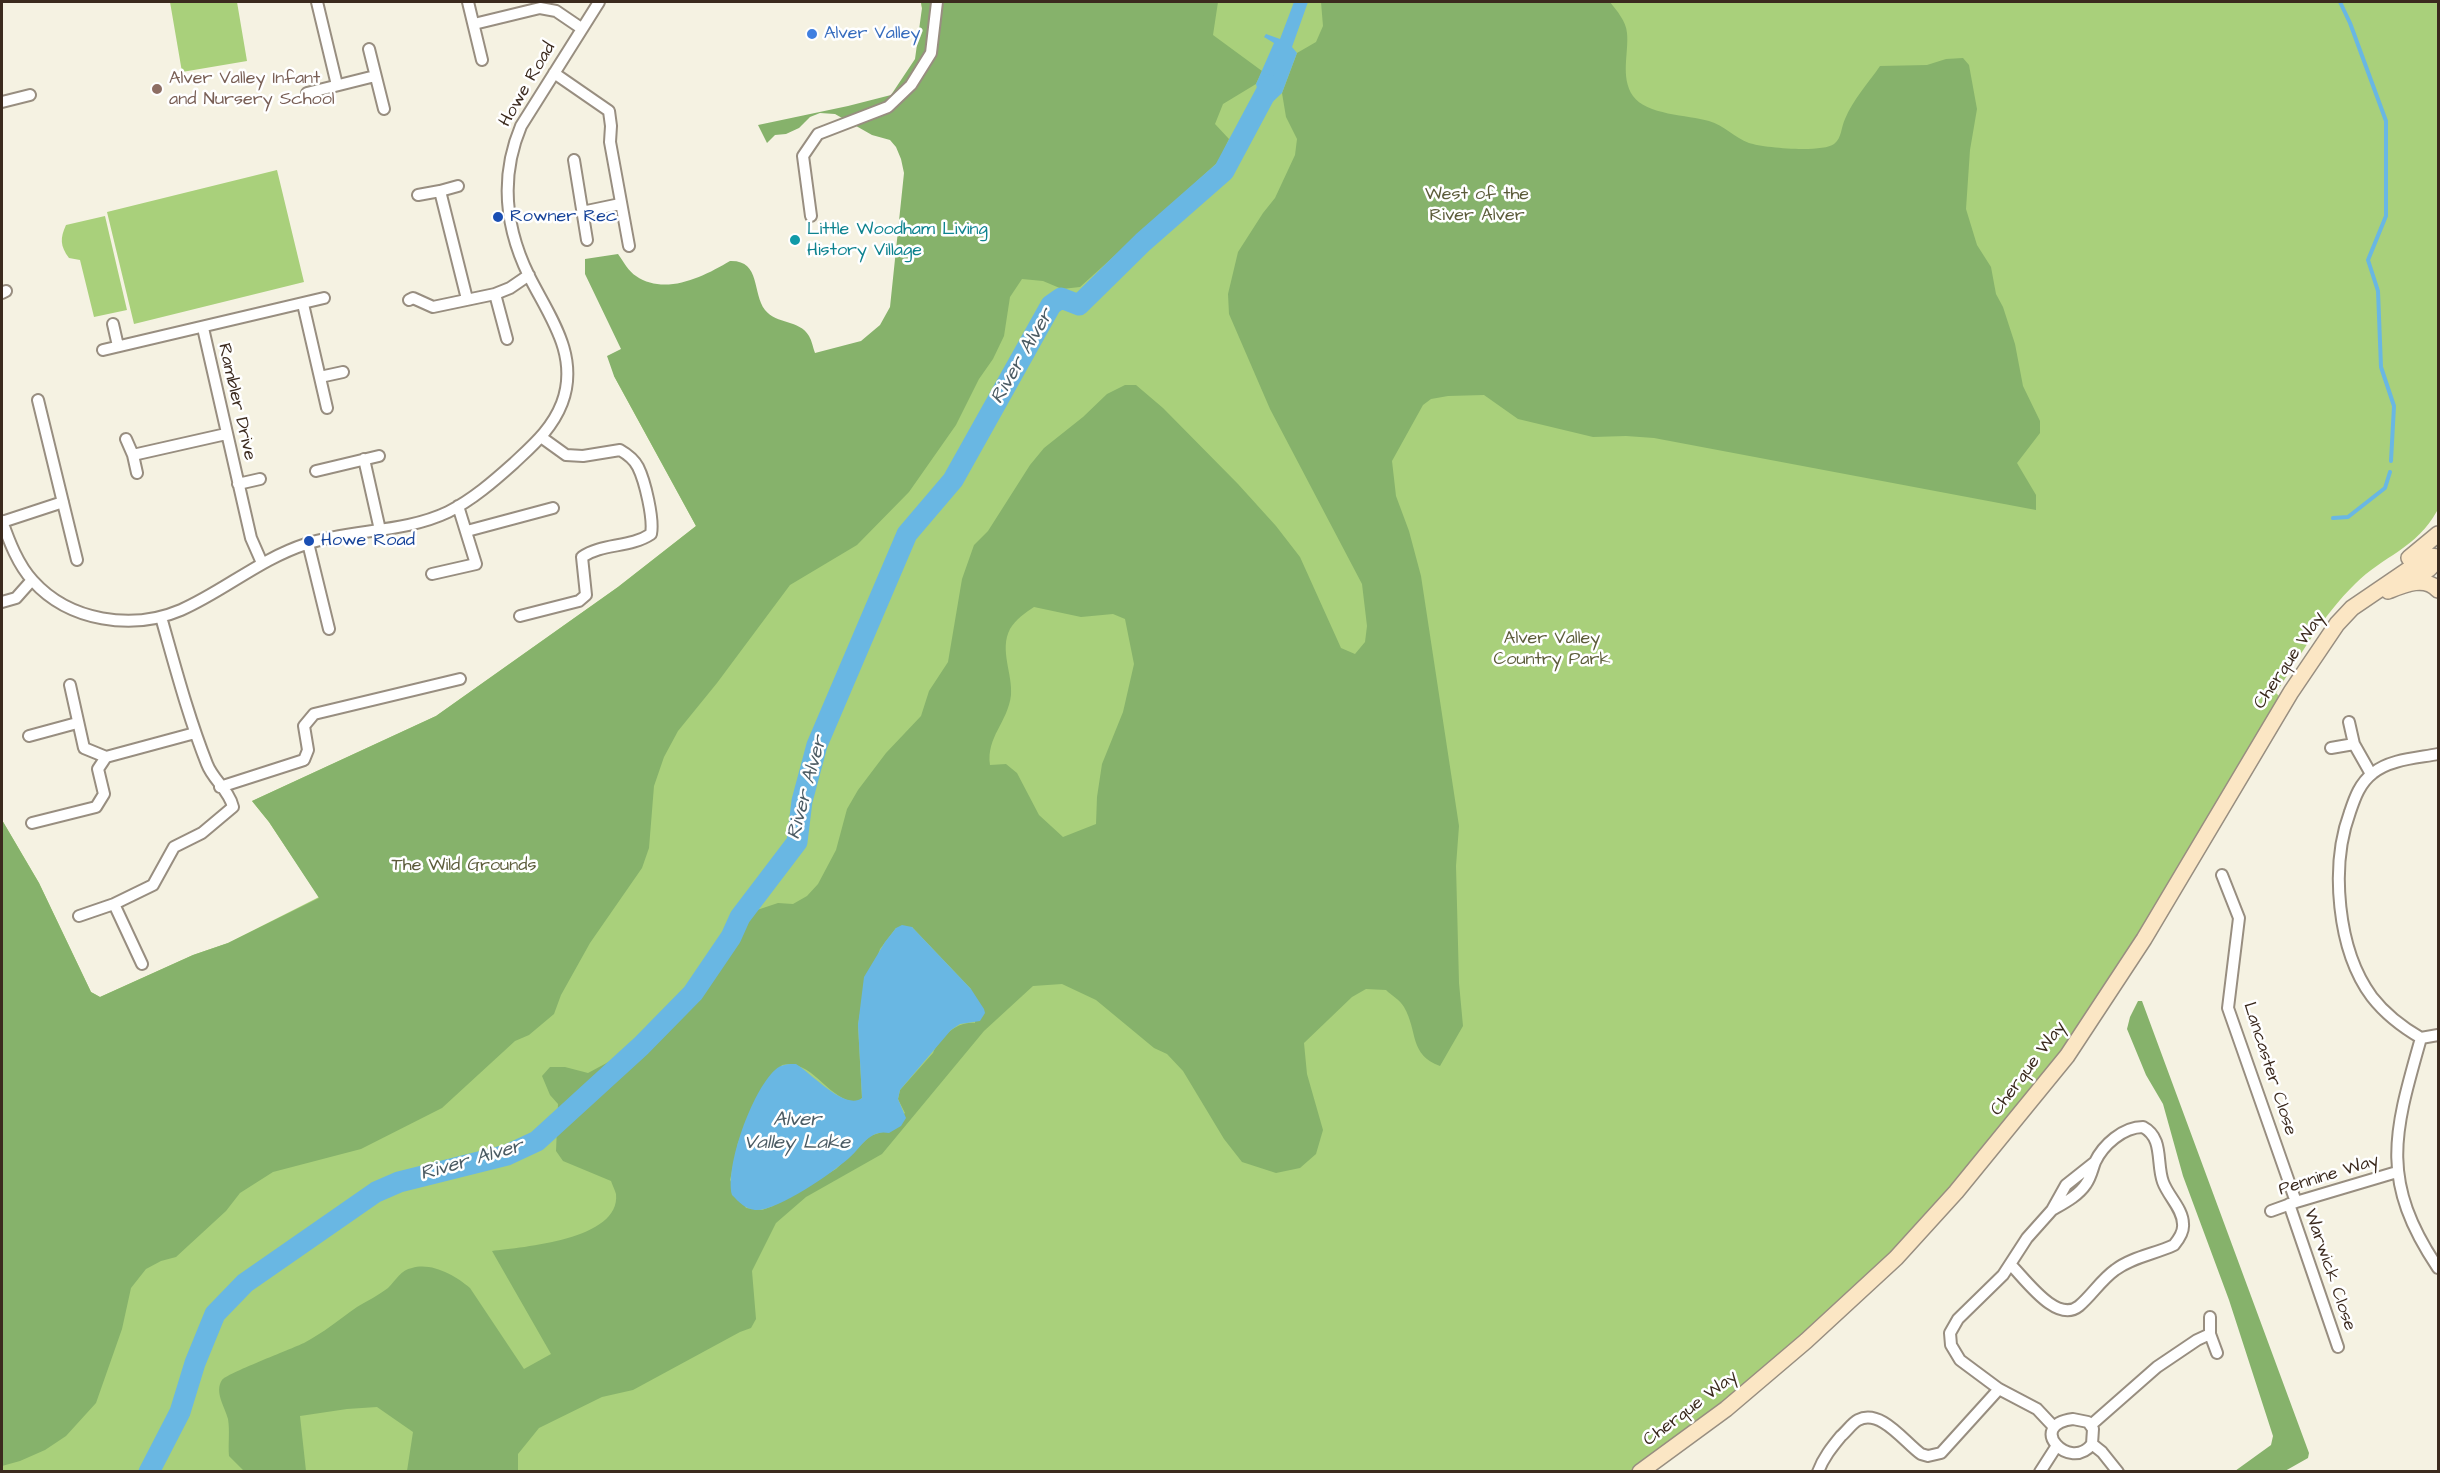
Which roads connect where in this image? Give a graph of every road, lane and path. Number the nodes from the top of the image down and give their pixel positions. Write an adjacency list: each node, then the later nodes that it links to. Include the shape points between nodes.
1 (317, 2): 11 (street)
2 (468, 2): 5 (street)
3 (599, 2): 6 (street, Howe Road)
4 (936, 2): 22 (street, via 931,53 911,85 888,107 818,134 803,156)
5 (474, 24): 6 (street, via 540,8 556,11); 8 (street)
6 (581, 27): 9 (street, Howe Road)
7 (369, 49): 10 (street)
8 (482, 60)
9 (554, 73): 20 (street, via 609,111); 25 (street, Howe Road, via 521,126 508,166 508,213)
10 (375, 76): 11 (street); 15 (street)
11 (337, 85): 12 (street)
12 (307, 93)
13 (30, 95): 14 (street)
14 (2, 102)
15 (384, 109)
16 (574, 160): 21 (street)
17 (458, 186): 18 (street)
18 (440, 191): 19 (street); 28 (street)
19 (418, 195)
20 (620, 204): 21 (street); 24 (street)
21 (582, 212): 23 (street)
22 (811, 216)
23 (587, 240)
24 (628, 246)
25 (529, 275): 26 (street); 41 (street, Howe Road, via 553,317 567,364 562,403)
26 (495, 294): 28 (street); 33 (street)
27 (324, 298): 30 (street)
28 (467, 299): 29 (street, via 433,307 413,298)
29 (409, 300)
30 (303, 304): 32 (street); 37 (street)
31 (113, 324): 34 (street)
32 (203, 328): 34 (street); 40 (street, Rambler Drive)
33 (507, 339)
34 (118, 346): 35 (street)
35 (103, 350)
36 (343, 372): 37 (street)
37 (320, 377): 39 (street)
38 (38, 400): 50 (street)
39 (327, 408)
40 (226, 434): 43 (street); 49 (street, Rambler Drive)
41 (541, 437): 51 (street, Howe Road, via 488,487); 68 (street, via 566,455 620,450 629,455 638,466 653,522 651,534 642,540 582,557 586,595 579,601)
42 (126, 439): 43 (street)
43 (133, 455): 47 (street)
44 (379, 456): 45 (street)
45 (364, 459): 46 (street); 54 (street)
46 (316, 471)
47 (137, 473)
48 (260, 479): 49 (street, Rambler Drive)
49 (238, 484): 60 (street, Rambler Drive, via 251,538)
50 (63, 502): 53 (street); 59 (street)
51 (458, 506): 54 (street, Howe Road); 55 (street)
52 (553, 508): 55 (street)
53 (2, 522): 62 (street, Howe Road)
54 (380, 530): 57 (street, Howe Road)
55 (467, 531): 61 (street, via 476,564)
56 (2439, 534): 67 (street, Cherque Way, via 2363,590)
57 (308, 543): 60 (street, Howe Road); 70 (street)
58 (2439, 558): 63 (street); 65 (street, Cherque Way, via 2429,556)
59 (76, 560)
60 (262, 563): 69 (street, Howe Road, via 202,599)
61 (432, 574)
62 (32, 580): 66 (street, via 16,598); 69 (street, Howe Road, via 69,608 92,616 135,621)
63 (2407, 584): 64 (street, via 2424,583); 65 (street)
64 (2439, 590)
65 (2368, 597): 67 (street, Cherque Way)
66 (2, 602)
67 (2352, 608): 104 (street, Cherque Way, via 2291,692 2144,939 2073,1047 2012,1125 1896,1258 1726,1409)
68 (520, 616)
69 (161, 617): 75 (street)
70 (329, 629)
71 (460, 679): 82 (street, via 314,714 304,726 308,750 304,760)
72 (70, 685): 74 (street)
73 (2349, 722): 77 (street)
74 (77, 723): 76 (street); 80 (street, via 84,748)
75 (195, 733): 80 (street); 82 (street)
76 (29, 736)
77 (2354, 744): 78 (street); 81 (street)
78 (2331, 748)
79 (2439, 754): 81 (street, via 2381,767)
80 (106, 757): 83 (street, via 98,769 104,794 96,807)
81 (2371, 774): 89 (street, via 2358,789 2344,827 2338,887 2343,926 2358,971 2372,996 2403,1028)
82 (220, 787): 85 (street, via 231,797 233,807 202,833 174,847 153,885)
83 (32, 823)
84 (2222, 875): 91 (street, Lancaster Close, via 2239,918 2228,1008)
85 (114, 904): 86 (street); 87 (street)
86 (79, 916)
87 (142, 964)
88 (2439, 1035): 89 (street)
89 (2421, 1038): 90 (street, via 2404,1093)
90 (2397, 1172): 91 (street, Pennine Way); 94 (street, via 2410,1218)
91 (2293, 1203): 92 (street, Pennine Way); 97 (street, Warwick Close)
92 (2271, 1211)
93 (2011, 1265): 93 (street, via 2049,1304 2067,1312 2120,1266 2179,1240 2184,1223 2163,1182 2156,1138 2151,1131 2137,1127 2121,1134 2102,1151 2079,1193 2052,1210 2027,1238); 99 (street, via 1958,1319 1950,1333 1951,1345 1960,1360)
94 (2439, 1268)
95 (2210, 1317): 96 (street)
96 (2210, 1334): 98 (street); 100 (street, via 2157,1367)
97 (2338, 1347)
98 (2217, 1353)
99 (1999, 1389): 101 (street, via 2037,1409); 105 (street, via 1941,1453 1921,1454 1886,1424 1863,1418 1835,1444)
100 (2091, 1425): 101 (street, via 2073,1419); 102 (street)
101 (2053, 1426): 103 (street)
102 (2092, 1444): 103 (street, via 2079,1453); 107 (street)
103 (2056, 1447): 106 (street)
104 (1640, 1472)
105 (1818, 1472)
106 (2040, 1472)
107 (2118, 1472)

